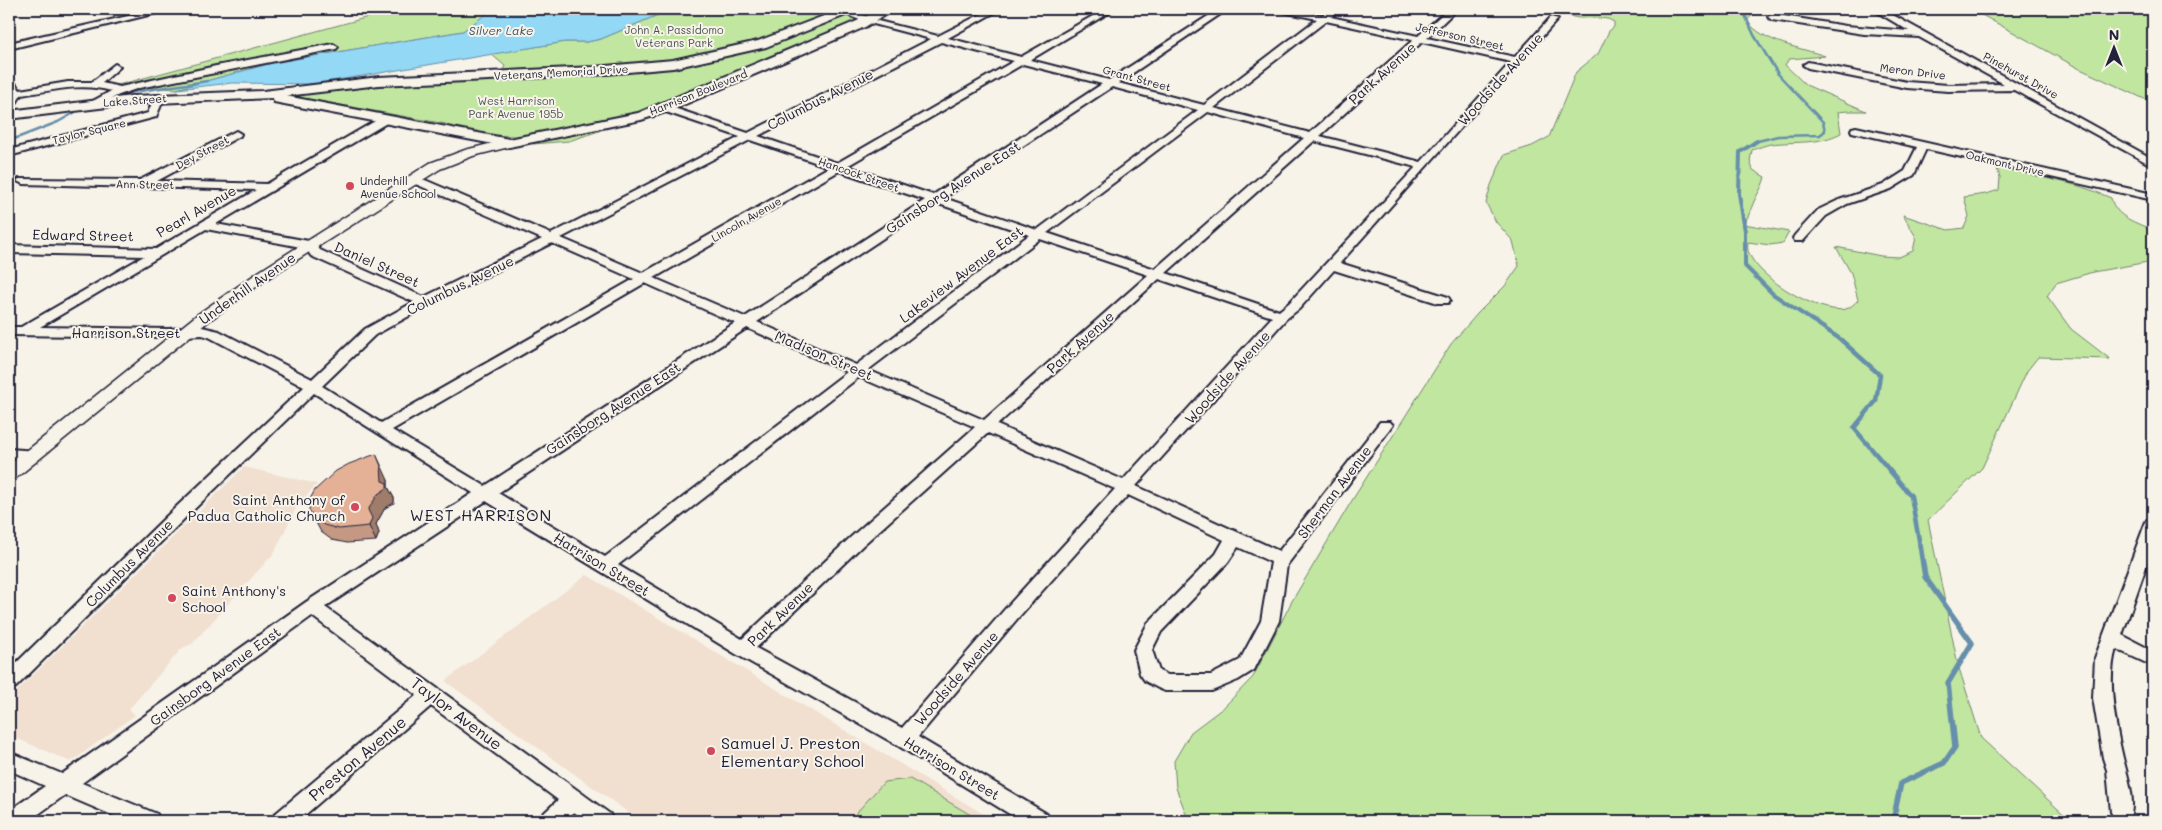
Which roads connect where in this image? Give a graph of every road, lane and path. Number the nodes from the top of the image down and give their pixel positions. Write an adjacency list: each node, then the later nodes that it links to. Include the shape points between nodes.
1 (169, 9): 18 (street)
2 (888, 9): 14 (main road, Harrison Boulevard)
3 (998, 9): 16 (street, Columbus Avenue)
4 (1112, 9): 20 (street, Lincoln Avenue)
5 (1224, 9): 25 (street, Gainsborg Avenue East)
6 (1281, 9): 12 (street, Jefferson Street)
7 (1336, 9): 12 (street, Lakeview Avenue East)
8 (1453, 9): 17 (street, Park Avenue)
9 (1876, 9): 15 (street, Pinehurst Drive)
10 (849, 10): 14 (street, Grant Street); 28 (main road, Veterans Memorial Drive, via 755,46 673,64 379,81)
11 (1772, 17): 15 (street, via 1848,31)
12 (1324, 18): 17 (street, Jefferson Street); 32 (street, Lakeview Avenue East)
13 (1554, 19): 21 (street, Woodside Avenue)
14 (869, 20): 16 (street, Grant Street); 31 (main road, Harrison Boulevard)
15 (1921, 34): 26 (street, Pinehurst Drive)
16 (939, 39): 20 (street, Grant Street); 38 (street, Columbus Avenue)
17 (1420, 39): 21 (street, Jefferson Street); 39 (street, Park Avenue)
18 (9, 46)
19 (333, 47): 27 (street)
20 (1021, 60): 25 (street, Grant Street); 45 (street, Lincoln Avenue)
21 (1516, 60): 46 (street, Woodside Avenue)
22 (1808, 65): 26 (street, Meron Drive, via 1906,85 1948,88)
23 (116, 68): 24 (street)
24 (95, 84): 27 (street); 33 (street, via 14,88)
25 (1110, 84): 32 (street, Grant Street); 52 (street, Gainsborg Avenue East)
26 (2016, 86): 44 (street, Pinehurst Drive)
27 (119, 90): 30 (street)
28 (263, 96): 29 (main road, Lake Street); 34 (main road, Harrison Boulevard)
29 (159, 98): 30 (main road, Lake Street); 42 (street, Taylor Square, via 152,115)
30 (97, 103): 33 (main road, Lake Street)
31 (664, 108): 38 (street, Hancock Street); 40 (main road, Harrison Boulevard, via 641,116)
32 (1206, 109): 39 (street, Grant Street); 54 (street, Lakeview Avenue East)
33 (9, 110)
34 (386, 119): 37 (main road, Harrison Boulevard); 50 (street, Pearl Avenue)
35 (1856, 130): 41 (street, Oakmont Drive)
36 (236, 134): 49 (street, Dey Street)
37 (468, 136): 40 (main road, Harrison Boulevard); 43 (street)
38 (747, 136): 45 (street, Hancock Street); 55 (street, Columbus Avenue)
39 (1310, 136): 46 (street, Grant Street); 61 (street, Park Avenue)
40 (509, 143): 43 (street, Underhill Avenue)
41 (1923, 144): 51 (street, Oakmont Drive); 56 (street, via 1910,173 1887,187 1822,213)
42 (9, 153)
43 (469, 153): 47 (street, Underhill Avenue, via 435,166)
44 (2153, 163)
45 (837, 166): 52 (street, Hancock Street); 62 (street, Lincoln Avenue)
46 (1423, 166): 60 (street, Woodside Avenue)
47 (411, 180): 55 (street, Madison Street); 57 (street, Underhill Avenue)
48 (23, 181): 49 (street, Ann Street)
49 (142, 184): 50 (street, Ann Street)
50 (267, 187): 53 (street, Pearl Avenue)
51 (2153, 197)
52 (934, 199): 54 (street, Hancock Street); 66 (street, Gainsborg Avenue East)
53 (203, 224): 57 (street, Daniel Street); 59 (street, Pearl Avenue)
54 (1040, 234): 61 (street, Hancock Street); 69 (street, Lakeview Avenue East)
55 (552, 238): 62 (street, Madison Street); 64 (street, Columbus Avenue)
56 (1799, 238)
57 (310, 245): 64 (street, Daniel Street, via 315,253); 68 (street, Underhill Avenue, via 235,294)
58 (9, 249): 59 (street, Edward Street)
59 (157, 252): 67 (street, Pearl Avenue)
60 (1332, 265): 63 (street); 65 (street, Woodside Avenue)
61 (1157, 274): 65 (street, Hancock Street); 72 (street, Park Avenue)
62 (644, 277): 66 (street, Madison Street); 73 (street, Lincoln Avenue)
63 (1443, 300)
64 (424, 302): 70 (street, Columbus Avenue, via 370,332)
65 (1281, 316): 77 (street, Woodside Avenue)
66 (746, 321): 69 (street, Madison Street); 78 (street, Gainsborg Avenue East)
67 (16, 331): 68 (street, Harrison Street)
68 (185, 332): 70 (street, Harrison Street, via 202,330 214,334); 75 (street, Underhill Avenue)
69 (859, 370): 72 (street, Madison Street); 82 (street, Lakeview Avenue East)
70 (313, 386): 73 (street, Harrison Street); 87 (street, Columbus Avenue)
71 (1385, 425): 81 (street, Sherman Avenue)
72 (986, 426): 77 (street, Madison Street); 85 (street, Park Avenue, via 857,541)
73 (380, 430): 78 (street, Harrison Street)
74 (9, 454): 75 (street)
75 (32, 455): 76 (street, Underhill Avenue)
76 (9, 474)
77 (1127, 488): 80 (street, Madison Street); 89 (street, Woodside Avenue, via 1010,614)
78 (486, 492): 82 (street, Harrison Street); 83 (street, Gainsborg Avenue East)
79 (2153, 524): 84 (street)
80 (1235, 537): 81 (street, Madison Street); 81 (street, via 1222,558 1154,628 1143,650 1146,669 1165,683 1212,683 1247,665 1270,621)
81 (1282, 560)
82 (605, 566): 85 (street, Harrison Street)
83 (312, 607): 88 (street, Taylor Avenue); 91 (street, Gainsborg Avenue East)
84 (2112, 639): 86 (street); 93 (street, via 2104,658 2103,698)
85 (743, 650): 89 (street, Harrison Street)
86 (2153, 659)
87 (9, 682)
88 (432, 694): 92 (street, Taylor Avenue); 96 (street, Preston Avenue)
89 (904, 739): 99 (street, Harrison Street)
90 (9, 760): 91 (street)
91 (64, 784): 94 (street, Gainsborg Avenue East); 95 (street)
92 (573, 799): 97 (street); 98 (street, Taylor Avenue)
93 (2122, 812)
94 (12, 821)
95 (149, 821)
96 (283, 821)
97 (551, 821)
98 (602, 821)
99 (1039, 821)

